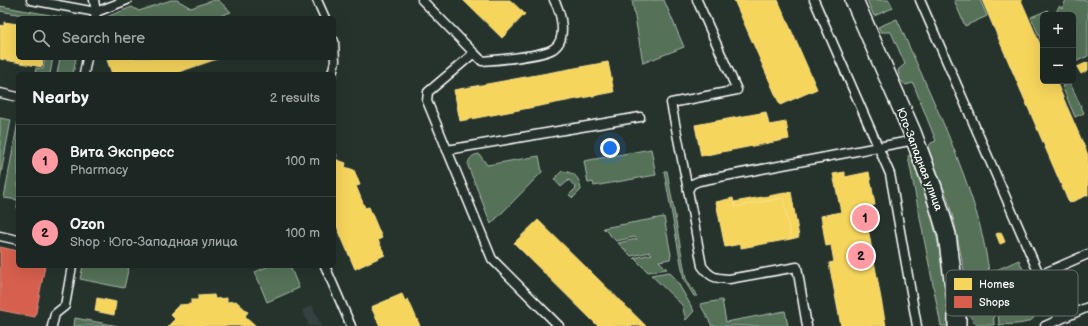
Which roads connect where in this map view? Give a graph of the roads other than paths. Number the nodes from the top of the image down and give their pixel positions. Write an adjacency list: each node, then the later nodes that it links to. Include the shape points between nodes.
1 (31, 0): 11 (lane)
2 (94, 0): 11 (lane)
3 (127, 0): 11 (lane)
4 (318, 0): 12 (lane)
5 (422, 0): 13 (lane)
6 (554, 0): 13 (lane, via 558,7 561,34 553,49 482,61)
7 (698, 0): 24 (lane, via 737,90 671,103)
8 (814, 0): 22 (lane)
9 (854, 0): 21 (street, Юго-Западная улица)
10 (920, 0): 31 (lane)
11 (96, 15)
12 (324, 16)
13 (474, 53): 23 (lane, via 428,92 427,101)
14 (87, 60): 16 (lane)
15 (335, 60): 17 (lane)
16 (84, 72)
17 (332, 72)
18 (0, 93): 19 (lane)
19 (16, 97)
20 (640, 117): 23 (lane)
21 (915, 140): 22 (lane); 30 (street, Юго-Западная улица, via 947,235)
22 (878, 147): 24 (lane, via 699,181 692,184); 42 (lane, via 890,174)
23 (447, 150): 40 (lane, via 492,260)
24 (688, 190): 41 (lane, via 702,266 708,275 729,279 796,267)
25 (0, 236): 26 (lane)
26 (16, 240)
27 (1088, 254): 32 (lane)
28 (72, 268): 38 (lane, via 65,306 55,314)
29 (326, 268): 39 (lane)
30 (952, 270)
31 (1038, 270)
32 (1051, 270)
33 (1088, 308): 34 (lane)
34 (1078, 312)
35 (1057, 316): 37 (lane)
36 (1069, 316): 37 (lane)
37 (1059, 320): 43 (lane)
38 (52, 326)
39 (351, 326)
40 (559, 326)
41 (807, 326)
42 (917, 326)
43 (1045, 326)

